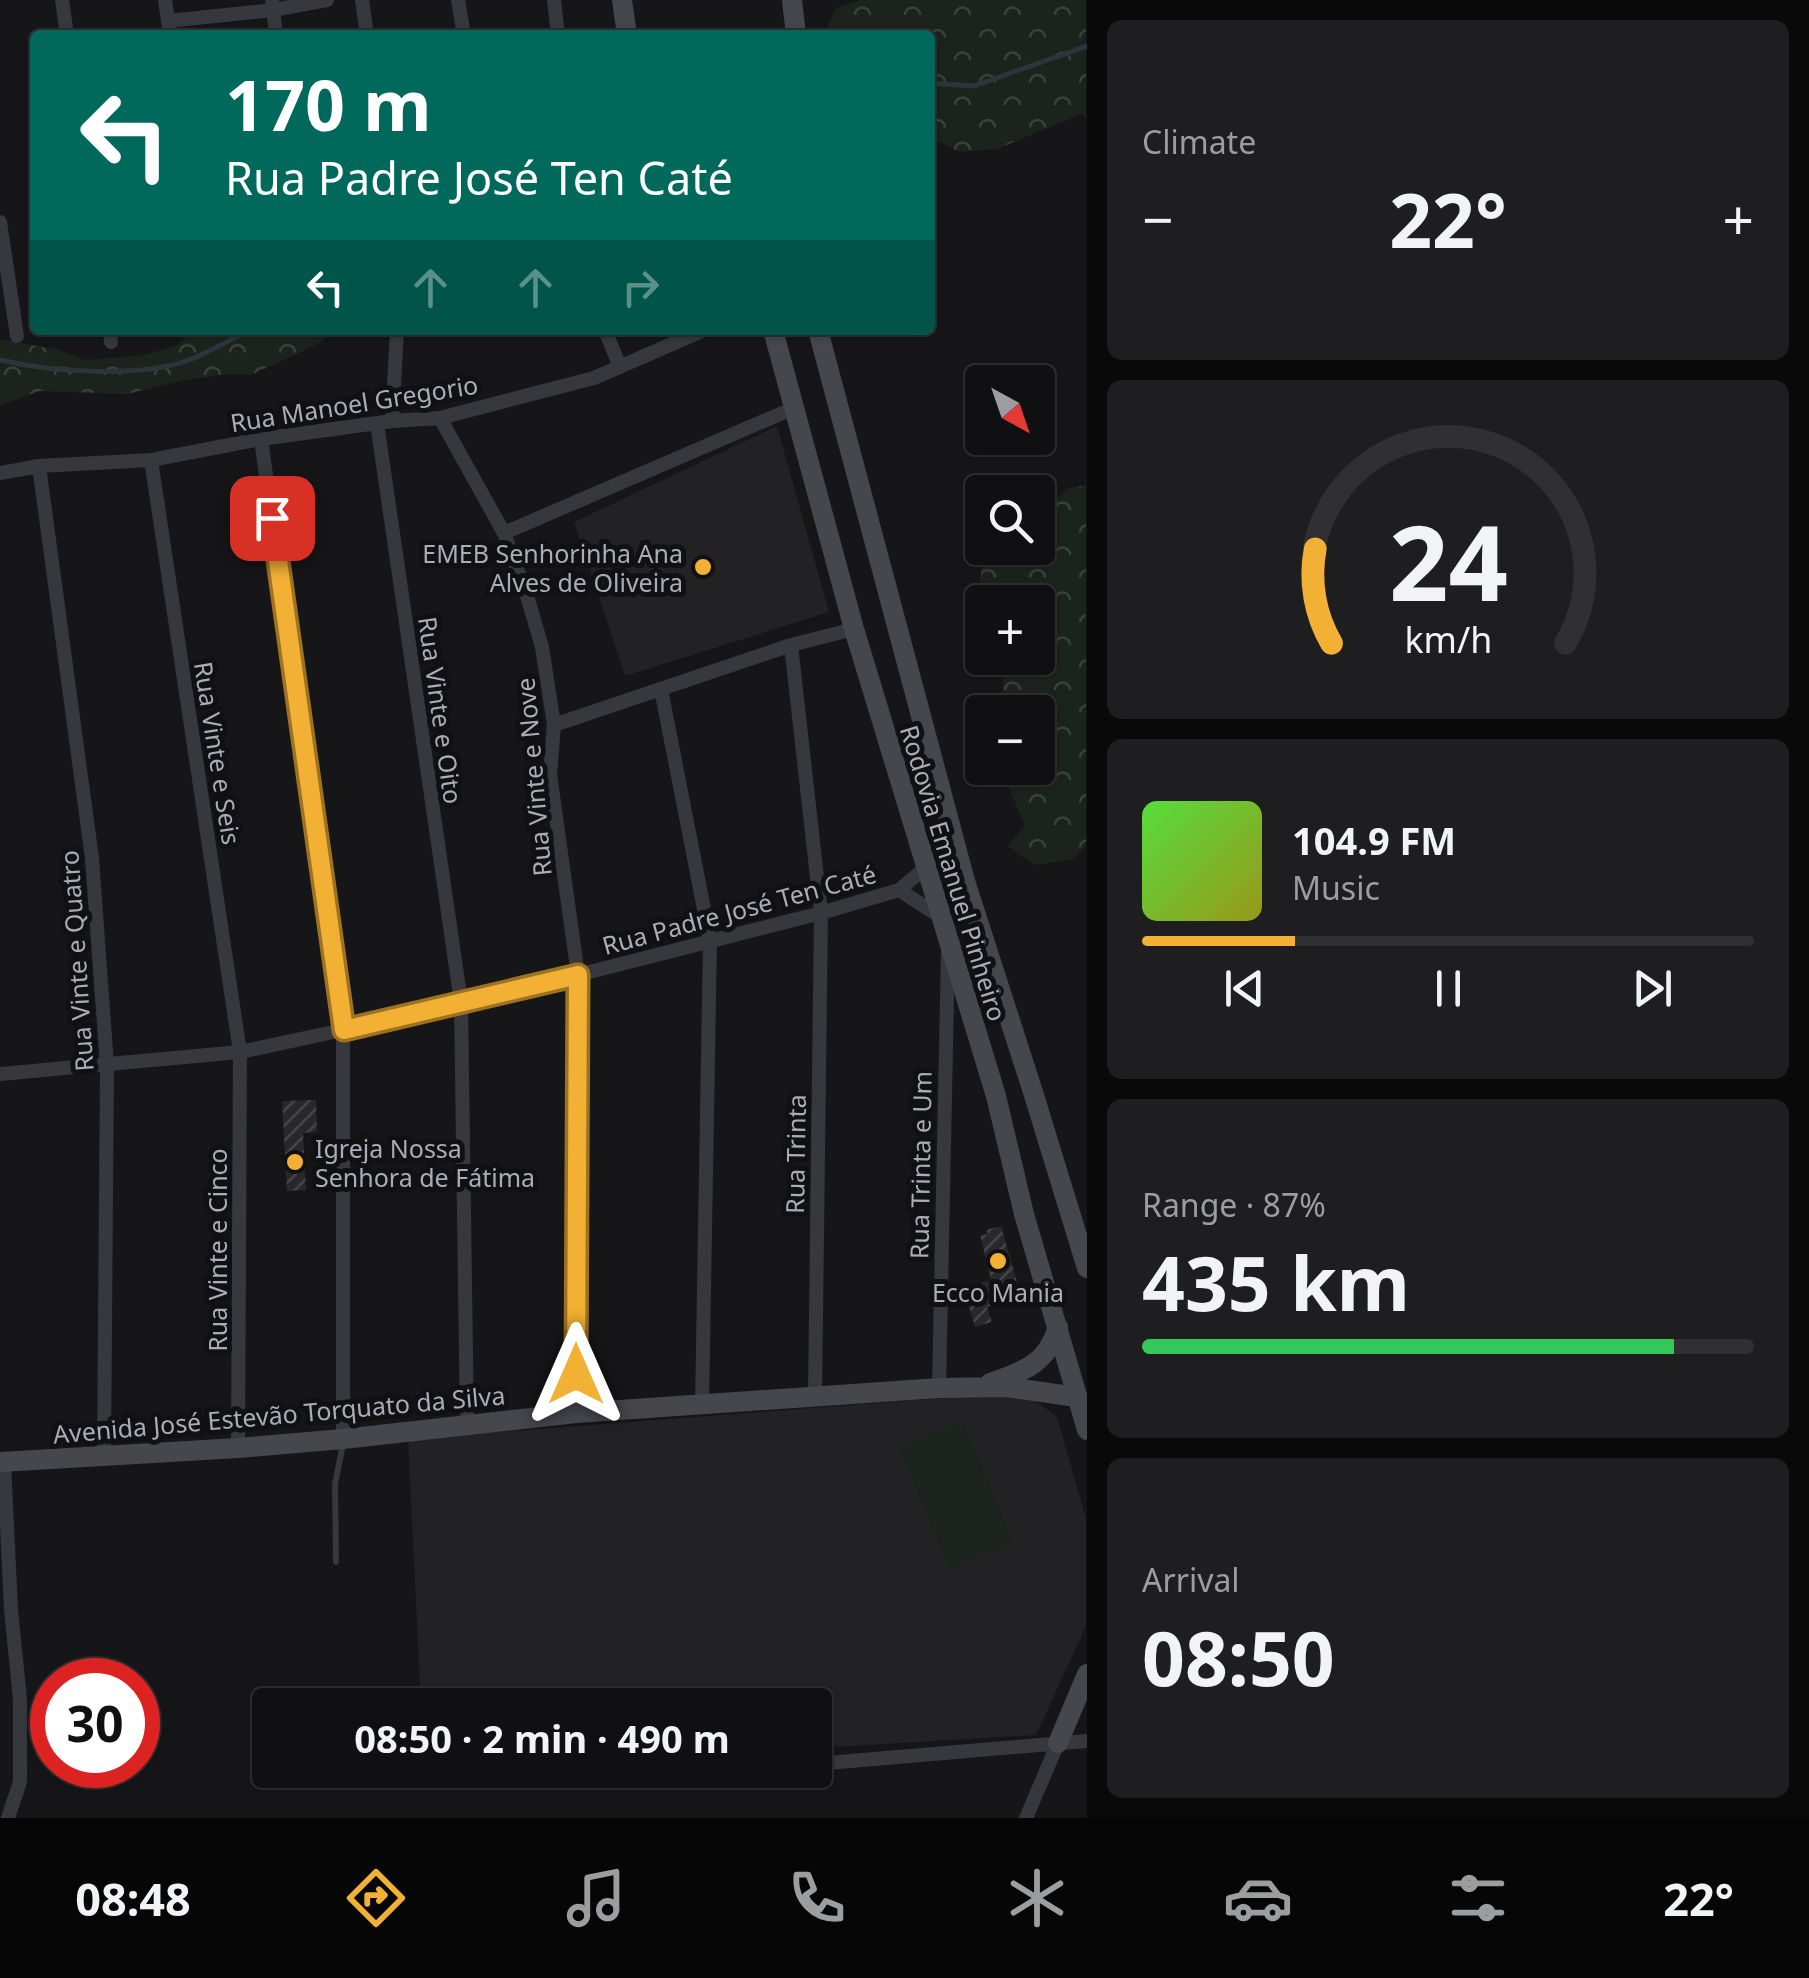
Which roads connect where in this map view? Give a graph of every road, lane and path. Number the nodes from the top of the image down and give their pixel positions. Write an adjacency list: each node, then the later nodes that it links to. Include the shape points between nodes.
1 (62, 0): 11 (street)
2 (165, 0): 10 (street)
3 (327, 0): 9 (street)
4 (362, 0): 13 (street)
5 (458, 0): 14 (street)
6 (554, 0): 15 (street)
7 (622, 0): 16 (main road)
8 (792, 0): 17 (main road)
9 (272, 5): 10 (street); 12 (street)
10 (169, 28)
11 (66, 30)
12 (275, 30)
13 (366, 30)
14 (463, 30)
15 (557, 30)
16 (625, 30)
17 (795, 30)
18 (0, 222): 24 (street)
19 (395, 335): 28 (street, Rua Vinte e Oito)
20 (607, 335): 25 (street)
21 (693, 335): 25 (street, Rua Manoel Gregorio)
22 (774, 335): 26 (main road, Rodovia Emanuel Pinheiro)
23 (819, 335): 50 (main road, Rodovia Emanuel Pinheiro, via 965,881)
24 (17, 336)
25 (620, 367): 27 (street, Rua Manoel Gregorio)
26 (794, 408): 33 (street); 34 (main road, Rodovia Emanuel Pinheiro)
27 (440, 418): 28 (street, Rua Manoel Gregorio); 33 (street, Rua Vinte e Nove)
28 (384, 422): 29 (street, Rua Manoel Gregorio); 45 (street, Rua Vinte e Oito)
29 (261, 439): 30 (street, Rua Manoel Gregorio); 46 (street)
30 (151, 460): 31 (street, Rua Manoel Gregorio); 47 (street, Rua Vinte e Seis)
31 (40, 466): 32 (street, Rua Manoel Gregorio); 48 (street, Rua Vinte e Quatro, via 92,858)
32 (0, 473)
33 (504, 533): 37 (street, Rua Vinte e Nove, via 542,648)
34 (854, 628): 35 (street); 38 (main road, Rodovia Emanuel Pinheiro)
35 (791, 645): 36 (street); 40 (street)
36 (661, 689): 37 (street); 42 (street)
37 (554, 725): 44 (street, Rua Vinte e Nove, via 550,774)
38 (925, 868): 39 (street); 41 (main road, Rodovia Emanuel Pinheiro)
39 (899, 890): 40 (street, Rua Padre José Ten Caté); 41 (street)
40 (821, 913): 42 (street, Rua Padre José Ten Caté); 54 (street, Rua Trinta)
41 (941, 918): 43 (main road, Rodovia Emanuel Pinheiro)
42 (710, 940): 44 (street, Rua Padre José Ten Caté); 56 (street)
43 (948, 944): 51 (main road, Rodovia Emanuel Pinheiro); 53 (street, Rua Trinta e Um)
44 (578, 975): 45 (street, Rua Padre José Ten Caté); 57 (street)
45 (461, 1002): 46 (street, Rua Padre José Ten Caté); 58 (street, Rua Vinte e Oito)
46 (344, 1030): 47 (street, Rua Padre José Ten Caté); 60 (street)
47 (240, 1052): 48 (street, Rua Padre José Ten Caté); 61 (street, Rua Vinte e Cinco)
48 (107, 1065): 49 (street, Rua Padre José Ten Caté); 62 (street, Rua Vinte e Quatro)
49 (0, 1074)
50 (1086, 1268)
51 (1058, 1327): 52 (main road, Avenida José Estevão Torquato da Silva, via 1028,1369); 55 (main road, Rodovia Emanuel Pinheiro)
52 (981, 1386): 53 (main road, Avenida José Estevão Torquato da Silva); 55 (main road, Avenida José Estevão Torquato da Silva)
53 (939, 1388): 54 (main road, Avenida José Estevão Torquato da Silva)
54 (815, 1396): 56 (main road, Avenida José Estevão Torquato da Silva)
55 (1078, 1397): 59 (main road, Rodovia Emanuel Pinheiro)
56 (702, 1406): 57 (main road, Avenida José Estevão Torquato da Silva)
57 (576, 1413): 58 (main road, Avenida José Estevão Torquato da Silva)
58 (467, 1424): 60 (main road, Avenida José Estevão Torquato da Silva)
59 (1086, 1430)
60 (344, 1440): 61 (main road, Avenida José Estevão Torquato da Silva); 64 (lane, via 335,1484)
61 (238, 1448): 62 (main road, Avenida José Estevão Torquato da Silva)
62 (104, 1456): 63 (main road, Avenida José Estevão Torquato da Silva)
63 (2, 1462): 69 (street, via 20,1699 20,1782)
64 (336, 1562)
65 (1086, 1674): 66 (main road)
66 (1058, 1742): 67 (street); 68 (street); 70 (street)
67 (1086, 1742)
68 (832, 1762)
69 (8, 1818)
70 (1026, 1818)

